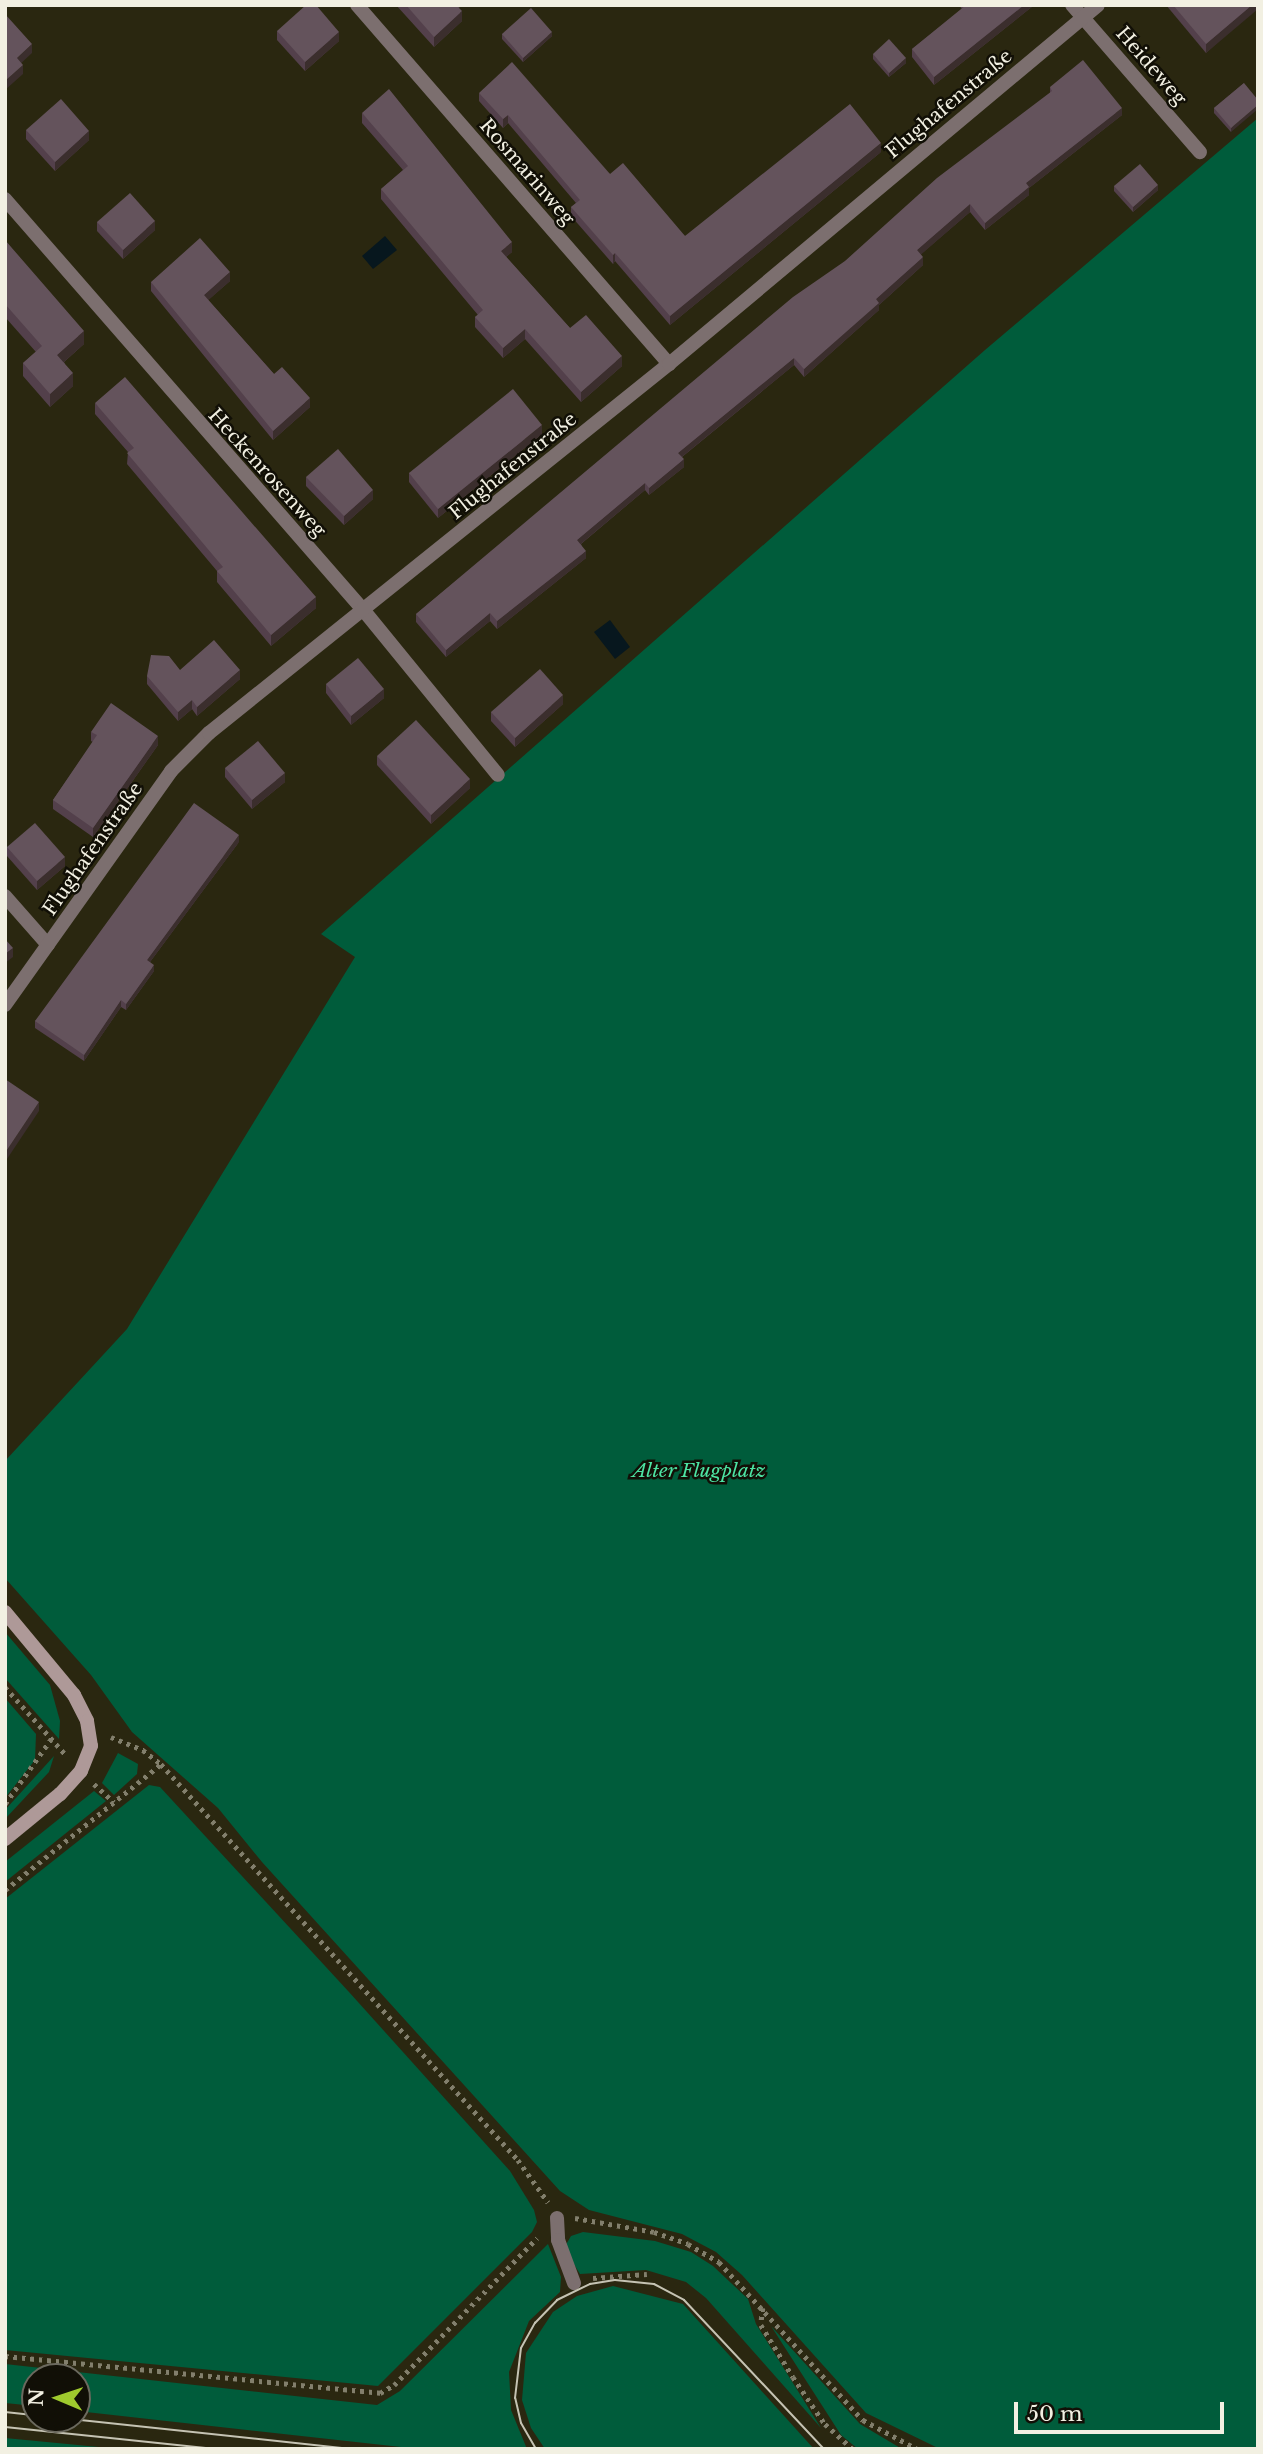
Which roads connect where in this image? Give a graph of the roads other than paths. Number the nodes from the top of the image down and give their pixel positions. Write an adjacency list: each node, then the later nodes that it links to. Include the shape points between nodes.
1 (357, 5): 7 (street, Rosmarinweg)
2 (1072, 5): 4 (street, Heideweg)
3 (1098, 5): 4 (street, Flughafenstraße)
4 (1083, 18): 5 (street, Heideweg); 7 (street, Flughafenstraße)
5 (1200, 152)
6 (5, 199): 8 (street, Heckenrosenweg)
7 (669, 364): 8 (street, Flughafenstraße)
8 (365, 612): 9 (street, Heckenrosenweg); 11 (street, Flughafenstraße, via 209,733 171,771)
9 (498, 775)
10 (5, 896): 11 (street)
11 (48, 945): 12 (street, Flughafenstraße)
12 (5, 1005)
13 (5, 1612): 14 (main road, via 65,1681 90,1733 89,1755 81,1771)
14 (5, 1839)
15 (557, 2218): 16 (street, via 558,2240)
16 (574, 2283)

